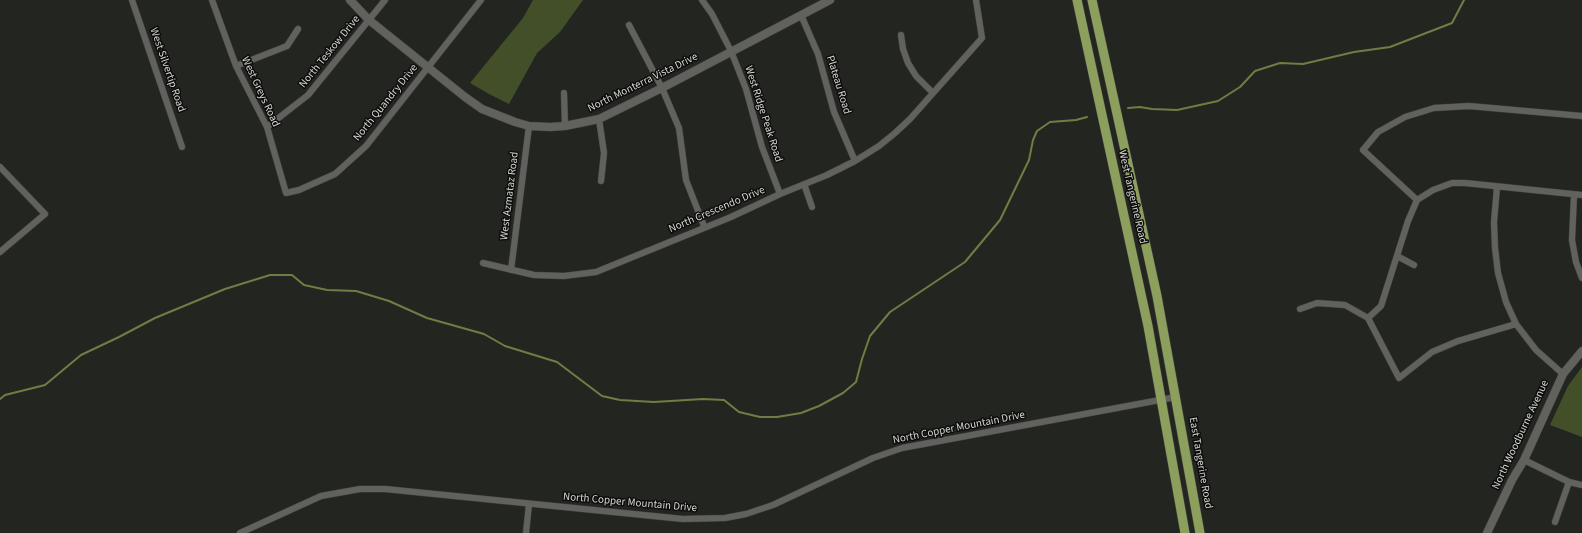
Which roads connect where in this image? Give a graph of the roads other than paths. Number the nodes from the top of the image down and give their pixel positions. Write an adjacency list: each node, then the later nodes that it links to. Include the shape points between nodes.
1 (132, 0): 27 (street, West Silvertip Road)
2 (212, 0): 17 (street, West Greys Road)
3 (350, 0): 12 (street, North Monterra Vista Drive)
4 (385, 0): 12 (street, North Teskow Drive)
5 (481, 0): 18 (street, North Quandry Drive)
6 (702, 0): 16 (street, West Ridge Peak Road)
7 (830, 0): 11 (street, North Monterra Vista Drive)
8 (976, 0): 21 (street, North Crescendo Drive, via 982,38)
9 (1077, 0): 52 (main road, West Tangerine Road, via 1140,284)
10 (1092, 0): 51 (main road, West Tangerine Road, via 1151,269)
11 (801, 15): 16 (street, North Monterra Vista Drive); 28 (street, Plateau Road, via 818,54 834,112)
12 (369, 20): 18 (street, North Monterra Vista Drive); 24 (street, North Teskow Drive, via 308,95)
13 (629, 25): 19 (street)
14 (298, 29): 17 (street, via 287,46)
15 (901, 35): 21 (street, via 908,63 916,76)
16 (731, 51): 19 (street, North Monterra Vista Drive); 34 (street, West Ridge Peak Road)
17 (236, 66): 24 (street, West Greys Road)
18 (427, 67): 25 (street, North Monterra Vista Drive, via 482,109); 33 (street, North Quandry Drive, via 366,146 335,174)
19 (662, 88): 23 (street, North Monterra Vista Drive); 39 (street, via 679,128 686,180)
20 (564, 93): 26 (street)
21 (933, 93): 28 (street, North Crescendo Drive, via 895,133)
22 (1582, 116): 37 (street, via 1469,106 1434,108 1405,117 1378,132 1363,150)
23 (599, 119): 26 (street, North Monterra Vista Drive); 30 (street, via 604,154)
24 (266, 126): 33 (street, West Greys Road)
25 (529, 126): 26 (street, North Monterra Vista Drive); 44 (street, West Azmataz Road)
26 (565, 126)
27 (182, 147)
28 (855, 161): 31 (street, North Crescendo Drive)
29 (0, 167): 40 (street, via 45,214)
30 (602, 181)
31 (804, 184): 34 (street, North Crescendo Drive); 38 (street)
32 (1497, 187): 35 (street); 37 (street, via 1452,183 1433,190); 48 (street, via 1494,222 1498,273 1506,302)
33 (286, 193)
34 (780, 194): 39 (street, North Crescendo Drive, via 731,217)
35 (1574, 195): 36 (street); 45 (street, via 1572,240)
36 (1582, 196)
37 (1417, 200): 41 (street)
38 (812, 207)
39 (704, 226): 44 (street, North Crescendo Drive, via 596,272 557,276)
40 (0, 252)
41 (1397, 256): 43 (street); 47 (street, via 1381,306)
42 (483, 264): 44 (street, North Crescendo Drive)
43 (1414, 265)
44 (511, 270)
45 (1582, 278)
46 (1300, 309): 47 (street, via 1317,303 1345,305)
47 (1368, 318): 48 (street, via 1399,378 1432,352 1458,341)
48 (1516, 324): 50 (street, via 1536,350)
49 (1582, 351): 50 (street, North Woodburne Avenue)
50 (1563, 374): 53 (street, North Woodburne Avenue)
51 (1176, 397): 52 (street, North Copper Mountain Drive); 61 (main road, East Tangerine Road)
52 (1162, 400): 56 (street, North Copper Mountain Drive, via 902,448 873,458 773,505 725,518 683,519); 60 (main road)
53 (1524, 460): 54 (street); 62 (street, North Woodburne Avenue)
54 (1569, 482): 55 (street); 57 (street)
55 (1582, 485)
56 (529, 504): 58 (street, North Copper Mountain Drive, via 386,489 360,489 321,496); 59 (street)
57 (1555, 522)
58 (240, 533)
59 (526, 533)
60 (1185, 533)
61 (1200, 533)
62 (1487, 533)

